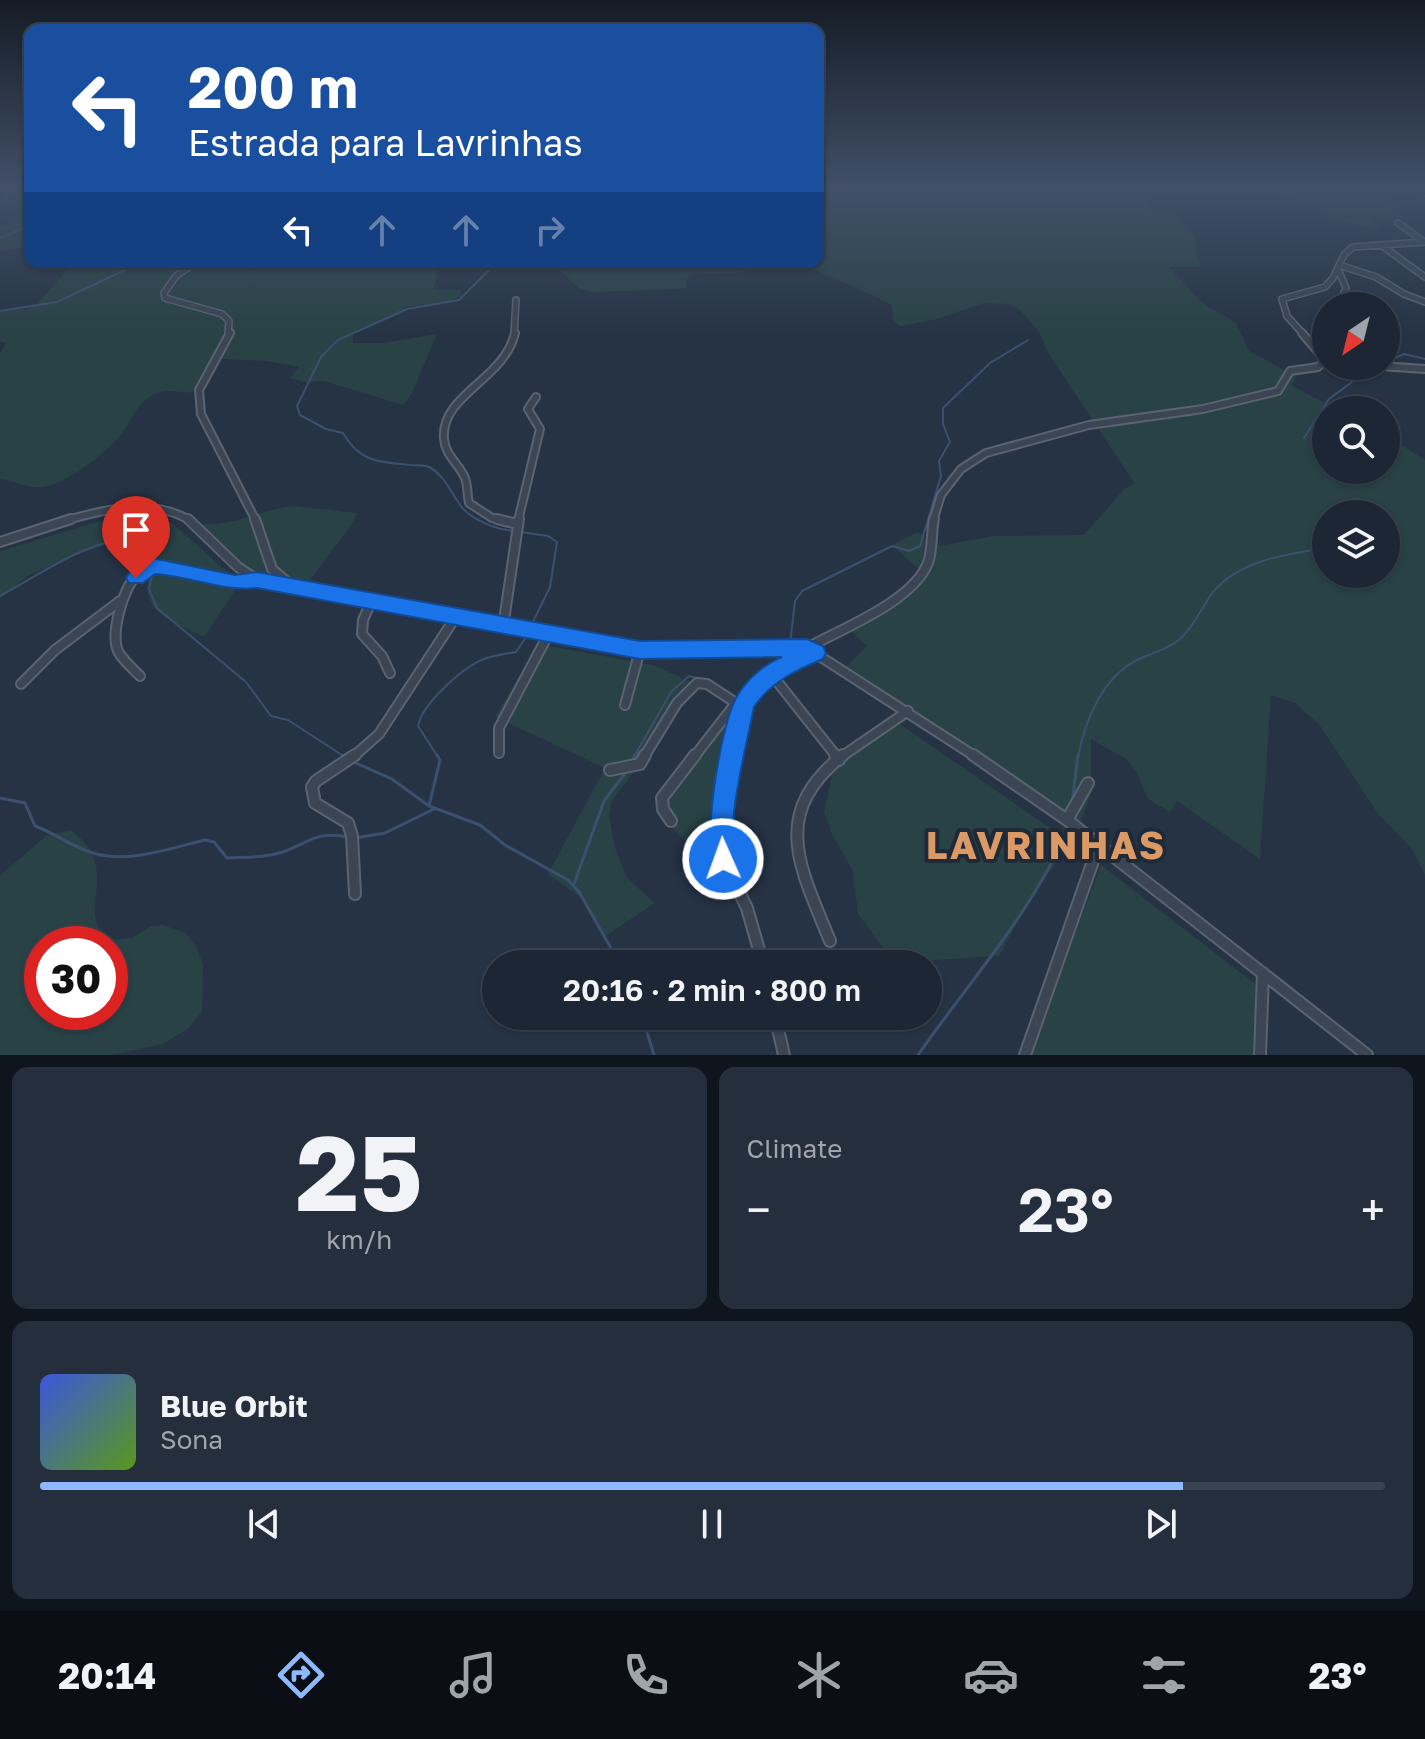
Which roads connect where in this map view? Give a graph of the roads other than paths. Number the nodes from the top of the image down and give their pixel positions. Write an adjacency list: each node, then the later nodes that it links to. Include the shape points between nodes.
1 (1425, 242): 2 (street)
2 (1381, 245): 3 (street, via 1348,249); 5 (street)
3 (1338, 267): 6 (street); 8 (street, via 1376,277); 22 (street, via 1322,289 1284,296 1281,302 1324,356 1322,365 1290,371 1281,388 1262,397 1089,425 986,453 961,469 941,495 921,578)
4 (188, 268): 15 (street, via 170,282 165,298 207,306 229,321 230,332 199,390 201,414 250,504 272,569)
5 (1425, 277)
6 (1345, 292)
7 (516, 300): 12 (street, via 516,329 508,353 451,412 443,438 465,479 469,503 492,518)
8 (1425, 302)
9 (1400, 367): 10 (street)
10 (1425, 369)
11 (536, 397): 12 (street, via 528,409 540,429)
12 (517, 524): 19 (street)
13 (0, 542): 14 (street, via 117,508 156,505 192,522 230,562)
14 (257, 580): 15 (street); 16 (street, via 235,583 152,566 136,578)
15 (294, 587): 17 (street)
16 (122, 600): 25 (street, via 117,651); 26 (street, via 50,652)
17 (371, 602): 18 (street); 23 (street, via 362,634)
18 (455, 618): 19 (street); 38 (street, via 379,734 312,787 315,803 345,819 351,829)
19 (503, 627): 20 (street)
20 (548, 635): 21 (street); 31 (street, via 499,728)
21 (640, 650): 22 (street); 29 (street)
22 (811, 650): 24 (street); 30 (street)
23 (390, 673)
24 (772, 675): 27 (street); 32 (street)
25 (140, 676)
26 (21, 684)
27 (747, 698): 28 (street); 40 (street, via 728,771 721,843)
28 (736, 703): 33 (street, via 700,682 677,703 640,764); 36 (street, via 662,798)
29 (625, 705)
30 (908, 711): 32 (street); 35 (street)
31 (499, 753)
32 (839, 760): 39 (street, via 810,787 797,824 805,872)
33 (610, 770)
34 (1088, 783): 35 (street)
35 (1067, 820): 37 (street)
36 (671, 821)
37 (1099, 844): 41 (street); 44 (street)
38 (355, 894)
39 (830, 941)
40 (759, 950)
41 (1263, 973): 45 (street); 46 (street)
42 (778, 1030): 43 (street)
43 (784, 1055)
44 (1025, 1055)
45 (1260, 1055)
46 (1367, 1055)

